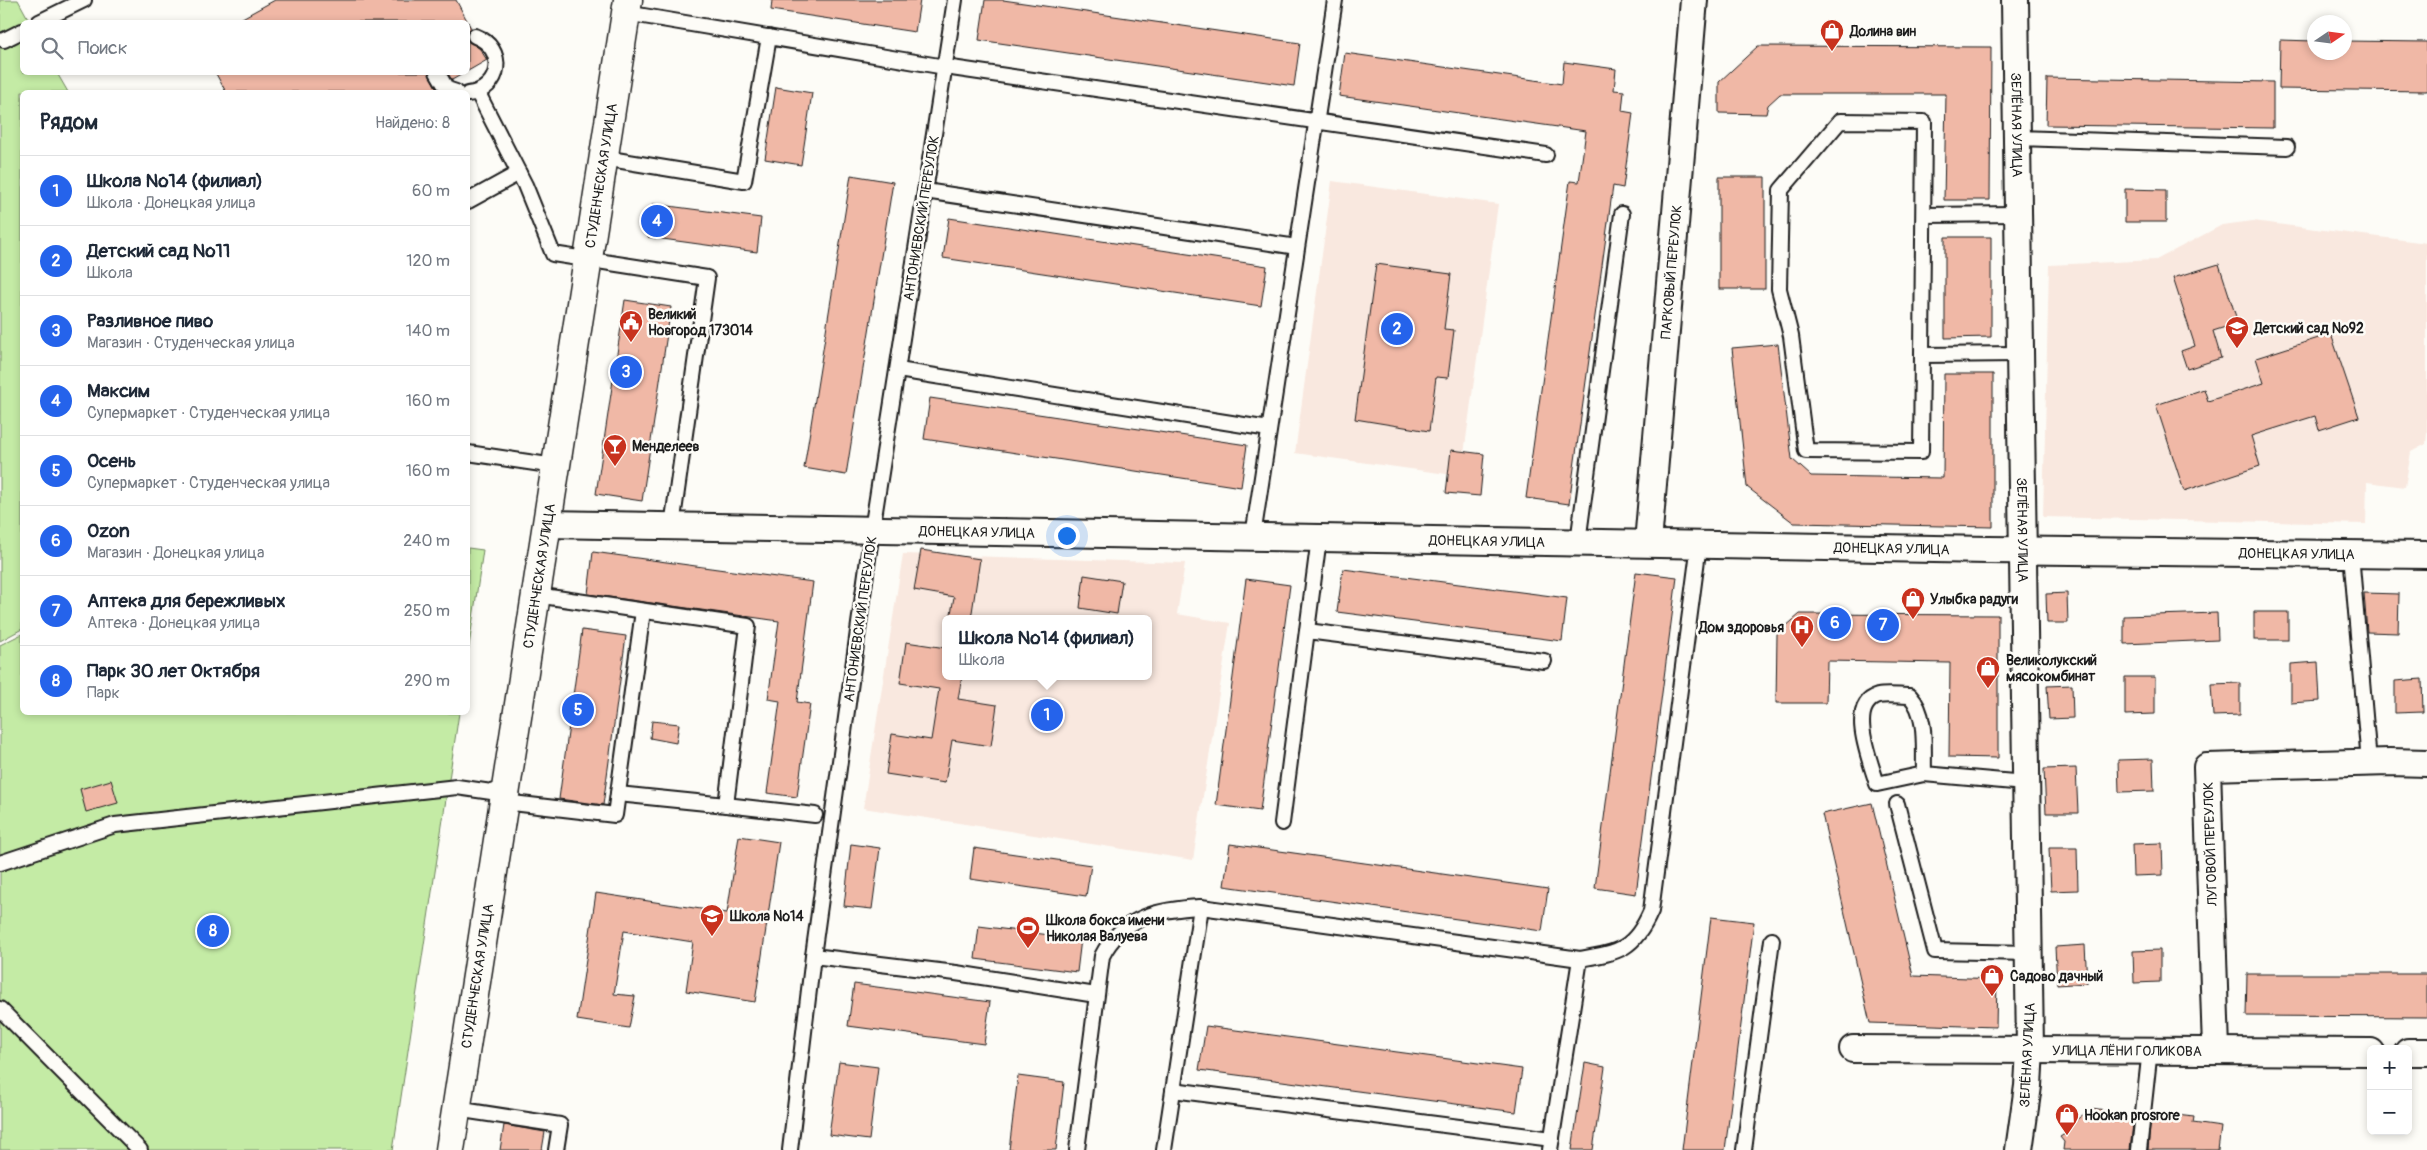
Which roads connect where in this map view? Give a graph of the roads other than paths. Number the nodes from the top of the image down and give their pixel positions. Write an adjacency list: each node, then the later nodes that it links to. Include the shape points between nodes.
1 (84, 0): 7 (lane)
2 (955, 0): 12 (lane, АНТОНИЕВСКИЙ ПЕРЕУЛОК)
3 (1335, 0): 16 (lane)
4 (1694, 0): 41 (street, ПАРКОВЫЙ ПЕРЕУЛОК)
5 (2015, 0): 17 (street, ЗЕЛЁНАЯ УЛИЦА)
6 (627, 7): 10 (lane); 20 (street, СТУДЕНЧЕСКАЯ УЛИЦА)
7 (43, 20)
8 (20, 32): 11 (lane)
9 (475, 36): 15 (lane, via 485,40 495,52 497,68 491,83)
10 (769, 38): 12 (lane); 20 (lane, via 744,181)
11 (4, 40)
12 (945, 67): 16 (lane); 22 (lane, АНТОНИЕВСКИЙ ПЕРЕУЛОК)
13 (439, 75): 14 (lane)
14 (451, 90)
15 (473, 94): 21 (lane)
16 (1316, 123): 19 (lane); 27 (lane)
17 (2016, 138): 18 (lane); 25 (street, ЗЕЛЁНАЯ УЛИЦА)
18 (2287, 148)
19 (1546, 155)
20 (604, 158): 28 (street, СТУДЕНЧЕСКАЯ УЛИЦА)
21 (519, 173): 23 (lane); 28 (lane, via 553,254)
22 (926, 191): 27 (lane); 31 (lane, АНТОНИЕВСКИЙ ПЕРЕУЛОК)
23 (470, 200)
24 (1622, 214): 40 (lane)
25 (2017, 214): 26 (lane); 29 (street, ЗЕЛЁНАЯ УЛИЦА)
26 (1924, 215): 30 (lane); 30 (lane, via 1924,122 1840,121 1781,190 1779,289 1791,336 1806,451 1921,452)
27 (1297, 247): 32 (lane)
28 (588, 260): 34 (street, СТУДЕНЧЕСКАЯ УЛИЦА); 36 (lane, via 707,278)
29 (2019, 354): 30 (lane); 43 (street, ЗЕЛЁНАЯ УЛИЦА)
30 (1922, 355)
31 (898, 370): 32 (lane); 37 (lane, АНТОНИЕВСКИЙ ПЕРЕУЛОК)
32 (1269, 429): 38 (lane)
33 (470, 453): 34 (lane)
34 (555, 466): 35 (street, СТУДЕНЧЕСКАЯ УЛИЦА)
35 (547, 524): 36 (street, ДОНЕЦКАЯ УЛИЦА); 46 (street, СТУДЕНЧЕСКАЯ УЛИЦА)
36 (672, 526): 37 (street, ДОНЕЦКАЯ УЛИЦА)
37 (872, 530): 38 (street, ДОНЕЦКАЯ УЛИЦА); 64 (lane, АНТОНИЕВСКИЙ ПЕРЕУЛОК)
38 (1253, 536): 39 (street, ДОНЕЦКАЯ УЛИЦА)
39 (1319, 538): 40 (street, ДОНЕЦКАЯ УЛИЦА); 48 (lane)
40 (1578, 542): 41 (street, ДОНЕЦКАЯ УЛИЦА)
41 (1648, 543): 42 (street, ДОНЕЦКАЯ УЛИЦА)
42 (1698, 544): 43 (street, ДОНЕЦКАЯ УЛИЦА); 65 (lane, via 1651,912 1642,932 1630,944 1607,954)
43 (2022, 550): 44 (street, ДОНЕЦКАЯ УЛИЦА); 53 (street, ЗЕЛЁНАЯ УЛИЦА)
44 (2352, 554): 45 (street, ДОНЕЦКАЯ УЛИЦА); 50 (lane)
45 (2427, 555)
46 (536, 596): 47 (lane); 55 (street, СТУДЕНЧЕСКАЯ УЛИЦА)
47 (643, 612): 54 (lane); 57 (lane, via 748,626)
48 (1307, 631): 49 (lane); 59 (lane)
49 (1544, 661)
50 (2369, 762): 51 (street, ЛУГОВОЙ ПЕРЕУЛОК); 71 (street, ЛУГОВОЙ ПЕРЕУЛОК, via 2207,767)
51 (2427, 763)
52 (1924, 774): 52 (lane, via 1921,713 1917,703 1910,696 1879,696 1870,700 1860,721 1877,784); 53 (lane)
53 (2025, 783): 63 (street, ЗЕЛЁНАЯ УЛИЦА)
54 (618, 794): 55 (lane, via 615,816); 57 (lane)
55 (504, 798): 60 (lane, via 457,787 115,825); 76 (street, СТУДЕНЧЕСКАЯ УЛИЦА)
56 (1897, 804): 63 (lane, via 1935,951)
57 (726, 805): 58 (lane)
58 (815, 815)
59 (1282, 824)
60 (0, 863)
61 (1201, 907): 65 (lane); 66 (lane, via 1153,912 1118,934 1102,956); 75 (lane)
62 (1772, 940): 84 (lane)
63 (2029, 953): 69 (street, ЗЕЛЁНАЯ УЛИЦА)
64 (813, 956): 66 (lane, via 956,973); 81 (lane, АНТОНИЕВСКИЙ ПЕРЕУЛОК)
65 (1580, 959): 77 (lane)
66 (1096, 995): 82 (lane)
67 (0, 1009): 78 (lane)
68 (1853, 1049): 69 (street, УЛИЦА ЛЁНИ ГОЛИКОВА)
69 (2030, 1049): 70 (street, УЛИЦА ЛЁНИ ГОЛИКОВА); 85 (street, ЗЕЛЁНАЯ УЛИЦА)
70 (2150, 1049): 71 (street, УЛИЦА ЛЁНИ ГОЛИКОВА); 86 (lane)
71 (2216, 1050): 72 (street, УЛИЦА ЛЁНИ ГОЛИКОВА)
72 (2367, 1052)
73 (2412, 1052): 74 (street)
74 (2427, 1052)
75 (1173, 1090): 77 (lane); 83 (lane)
76 (456, 1110): 79 (street, СТУДЕНЧЕСКАЯ УЛИЦА); 80 (lane, via 560,1125)
77 (1551, 1145)
78 (140, 1150)
79 (450, 1150)
80 (556, 1150)
81 (790, 1150)
82 (1077, 1150)
83 (1164, 1150)
84 (1744, 1150)
85 (2019, 1150)
86 (2139, 1150)

